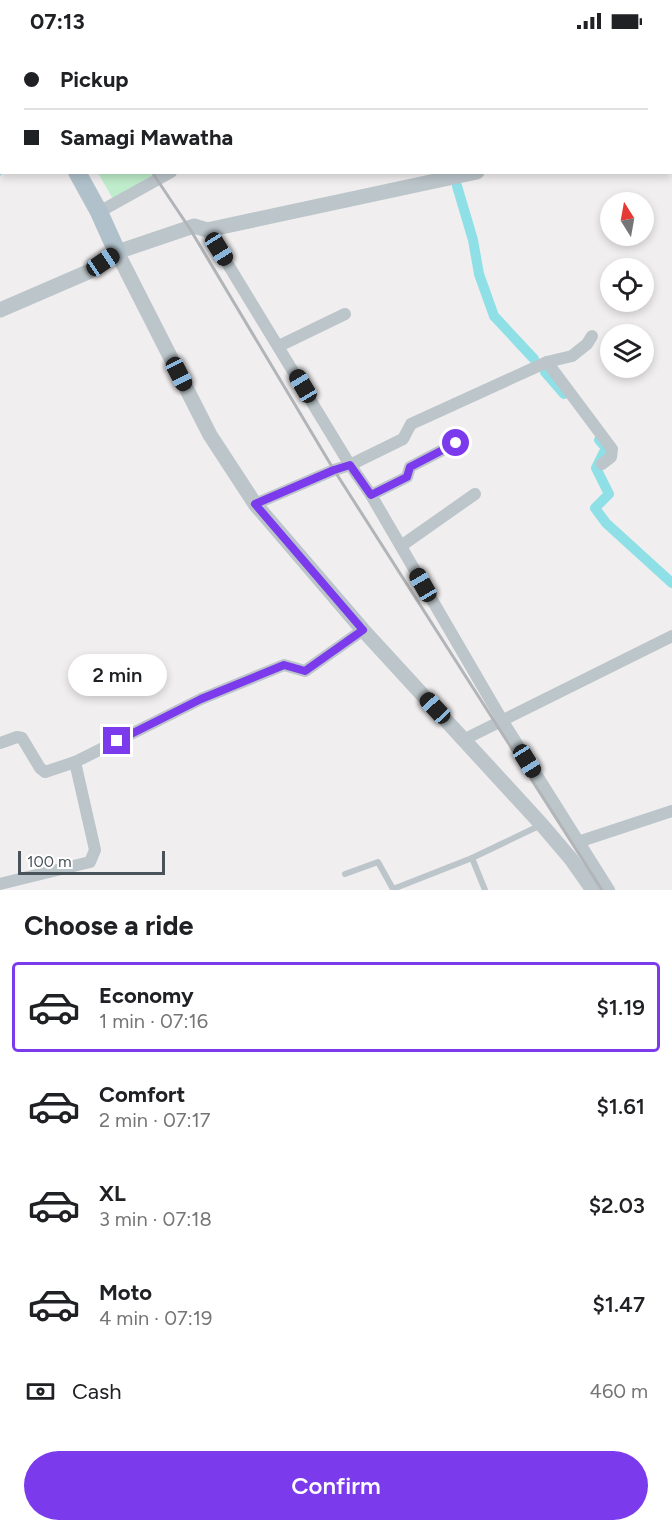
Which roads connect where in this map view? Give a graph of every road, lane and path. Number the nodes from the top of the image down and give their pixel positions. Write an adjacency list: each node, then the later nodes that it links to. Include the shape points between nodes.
1 (78, 174): 4 (main road)
2 (167, 174): 4 (street)
3 (468, 174): 5 (street)
4 (99, 213): 6 (main road)
5 (207, 230): 6 (street, via 194,226); 10 (street)
6 (117, 252): 7 (street, via 88,272); 17 (street, via 210,435)
7 (0, 310)
8 (345, 314): 10 (street)
9 (592, 336): 11 (street, via 572,356)
10 (279, 346): 14 (street)
11 (547, 362): 13 (street, via 612,449 611,457); 14 (street, via 411,424 403,439)
12 (456, 443): 16 (street, via 410,467 407,477)
13 (602, 464)
14 (350, 465): 16 (street); 17 (street)
15 (475, 494): 18 (street)
16 (371, 495): 18 (street)
17 (255, 504): 19 (street)
18 (401, 546): 21 (street)
19 (363, 630): 22 (street); 24 (street, via 305,671 284,665 201,699)
20 (672, 636): 21 (street)
21 (502, 720): 22 (street); 27 (street)
22 (464, 740): 26 (street)
23 (0, 743): 24 (street, via 22,738 45,771)
24 (75, 762): 30 (street, via 95,850 90,862)
25 (672, 811): 27 (street)
26 (542, 825): 28 (lane); 32 (street)
27 (578, 842): 33 (street)
28 (471, 858): 29 (lane, via 393,889 378,862); 31 (lane)
29 (345, 874)
30 (0, 884)
31 (485, 890)
32 (593, 890)
33 (609, 890)

